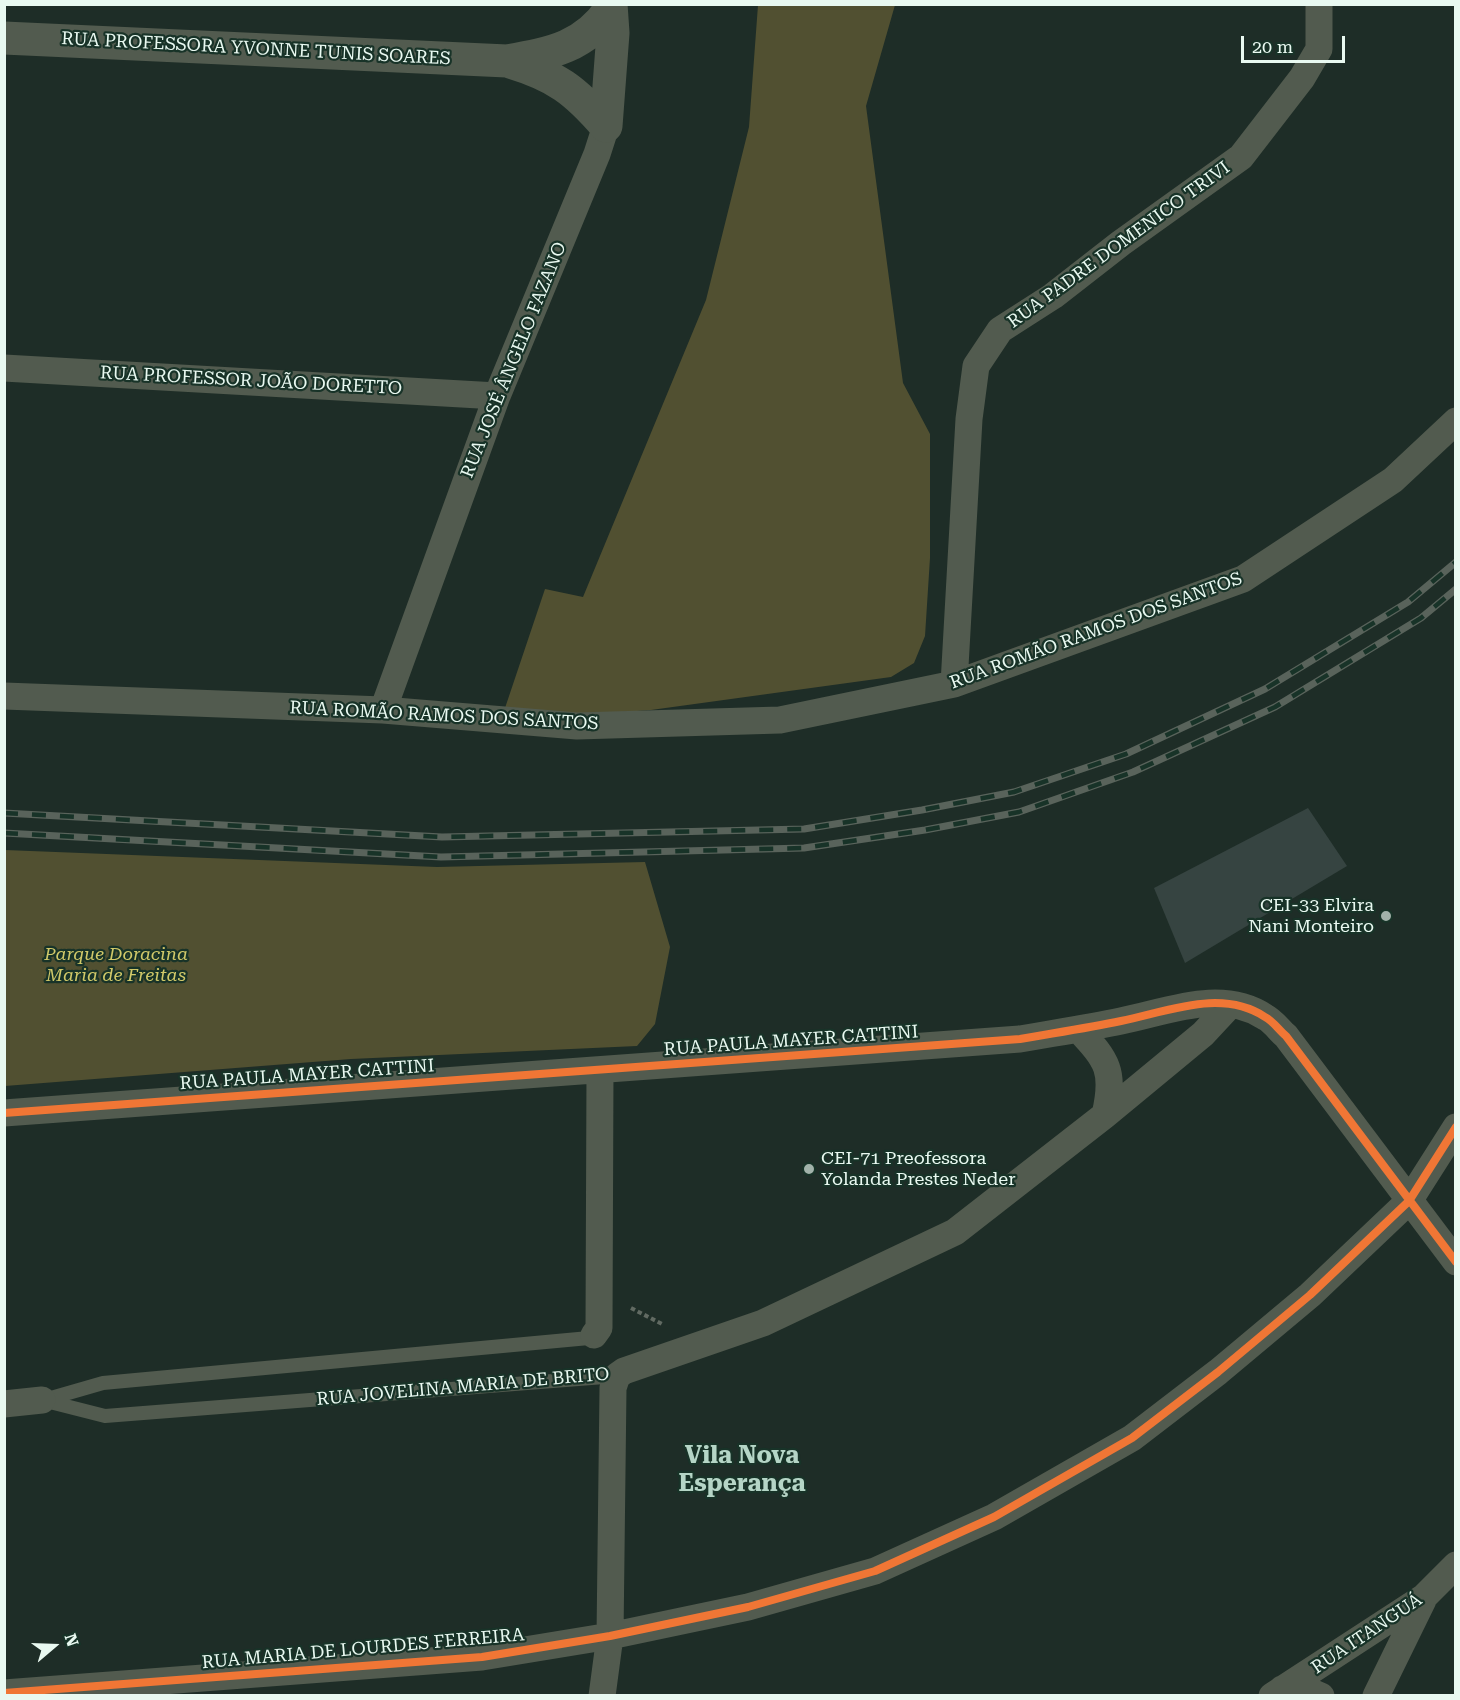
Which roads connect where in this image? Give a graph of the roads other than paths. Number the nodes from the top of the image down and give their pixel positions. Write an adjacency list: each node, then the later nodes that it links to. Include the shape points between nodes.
1 (1319, 4): 9 (street, RUA PADRE DOMENICO TRIVI, via 1319,49 1302,78 1241,158 1053,296 1000,330 976,366 969,419)
2 (611, 6): 4 (street, RUA PROFESSORA YVONNE TUNIS SOARES, via 586,37 545,54); 5 (street, RUA JOSÉ ÂNGELO FAZANO, via 613,33)
3 (4, 38): 4 (street, RUA PROFESSORA YVONNE TUNIS SOARES)
4 (507, 61): 5 (street, RUA PROFESSORA YVONNE TUNIS SOARES, via 542,71 565,84)
5 (606, 126): 7 (street, RUA JOSÉ ÂNGELO FAZANO)
6 (4, 368): 7 (street, RUA PROFESSOR JOÃO DORETTO)
7 (497, 396): 11 (street, RUA JOSÉ ÂNGELO FAZANO)
8 (1455, 421): 9 (street, RUA ROMÃO RAMOS DOS SANTOS, via 1393,480 1243,579)
9 (954, 684): 11 (street, RUA ROMÃO RAMOS DOS SANTOS, via 780,720 577,726)
10 (4, 696): 11 (street, RUA ROMÃO RAMOS DOS SANTOS)
11 (383, 710)
12 (1230, 1005): 13 (street, RUA PAULA MAYER CATTINI); 16 (street, RUA JOVELINA MARIA DE BRITO); 22 (street, RUA PAULA MAYER CATTINI, via 1266,1017 1286,1036)
13 (1172, 1008): 14 (street, RUA PAULA MAYER CATTINI); 16 (street)
14 (1124, 1021): 15 (street, RUA PAULA MAYER CATTINI); 18 (street)
15 (1078, 1029): 17 (street, RUA PAULA MAYER CATTINI, via 1020,1039); 18 (street, via 1097,1049)
16 (1176, 1056): 20 (street, RUA JOVELINA MARIA DE BRITO)
17 (600, 1070): 19 (street, RUA PAULA MAYER CATTINI); 24 (street, via 600,1293 599,1328)
18 (1110, 1072): 20 (street)
19 (4, 1113)
20 (1105, 1115): 25 (street, RUA JOVELINA MARIA DE BRITO, via 955,1232 763,1323 624,1371)
21 (1455, 1127): 22 (street, RUA MARIA DE LOURDES FERREIRA)
22 (1409, 1201): 23 (street, RUA PAULA MAYER CATTINI); 30 (street, RUA MARIA DE LOURDES FERREIRA, via 1310,1295 1132,1438 994,1517 874,1571 748,1606)
23 (1455, 1262)
24 (594, 1335): 26 (lane, RUA JOVELINA MARIA DE BRITO, via 103,1383)
25 (617, 1377): 26 (lane, RUA JOVELINA MARIA DE BRITO, via 105,1416); 30 (street, via 613,1388)
26 (42, 1400): 27 (street, RUA JOVELINA MARIA DE BRITO)
27 (4, 1404)
28 (1455, 1565): 29 (street, RUA ITANGUÁ)
29 (1424, 1597): 31 (street, RUA ITANGUÁ); 35 (street)
30 (610, 1636): 32 (street, RUA MARIA DE LOURDES FERREIRA, via 482,1657); 33 (street)
31 (1277, 1692): 34 (street, via 1305,1689)
32 (4, 1693)
33 (602, 1695)
34 (1321, 1695)
35 (1376, 1695)

